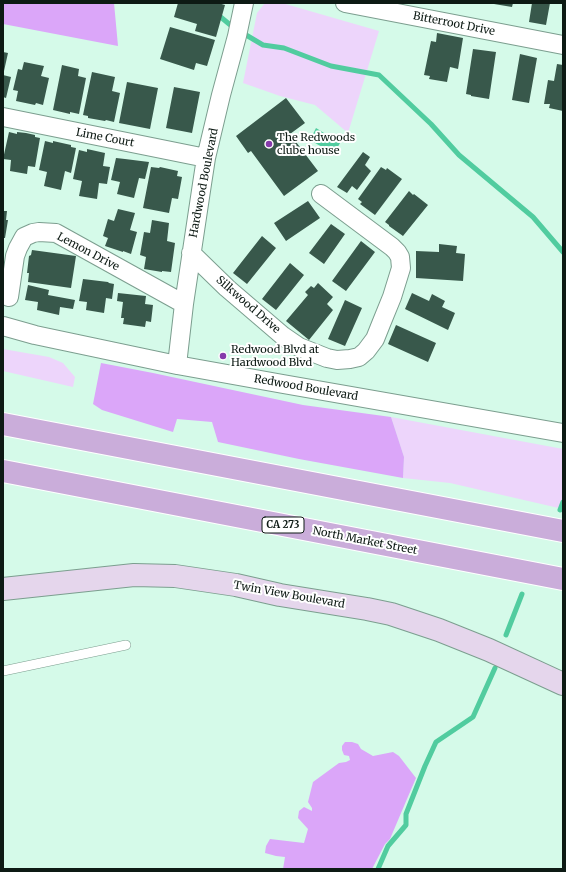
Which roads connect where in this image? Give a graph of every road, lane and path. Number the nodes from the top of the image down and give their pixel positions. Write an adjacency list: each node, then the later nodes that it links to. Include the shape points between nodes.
1 (244, 3): 5 (street, Hardwood Boulevard)
2 (345, 3): 3 (street, Bitterroot Drive)
3 (563, 44)
4 (3, 117): 5 (street, Lime Court)
5 (206, 158): 7 (street, Hardwood Boulevard)
6 (321, 194): 7 (street, Silkwood Drive, via 392,247 400,257 401,268 375,339 358,357 337,360 299,347 227,288)
7 (191, 253): 9 (street, Hardwood Boulevard)
8 (9, 297): 9 (street, Lemon Drive, via 18,248 24,237 39,232 56,233)
9 (184, 304): 11 (street, Hardwood Boulevard)
10 (3, 326): 11 (street, Redwood Boulevard)
11 (177, 365): 13 (street, Redwood Boulevard)
12 (3, 424): 15 (main road)
13 (563, 432)
14 (3, 471): 16 (main road, North Market Street / CA 273)
15 (563, 531)
16 (563, 579)
17 (3, 590): 20 (street, Twin View Boulevard, via 134,575 175,576 236,586 391,614 439,630)
18 (126, 645): 19 (lane)
19 (3, 671)
20 (563, 684)

